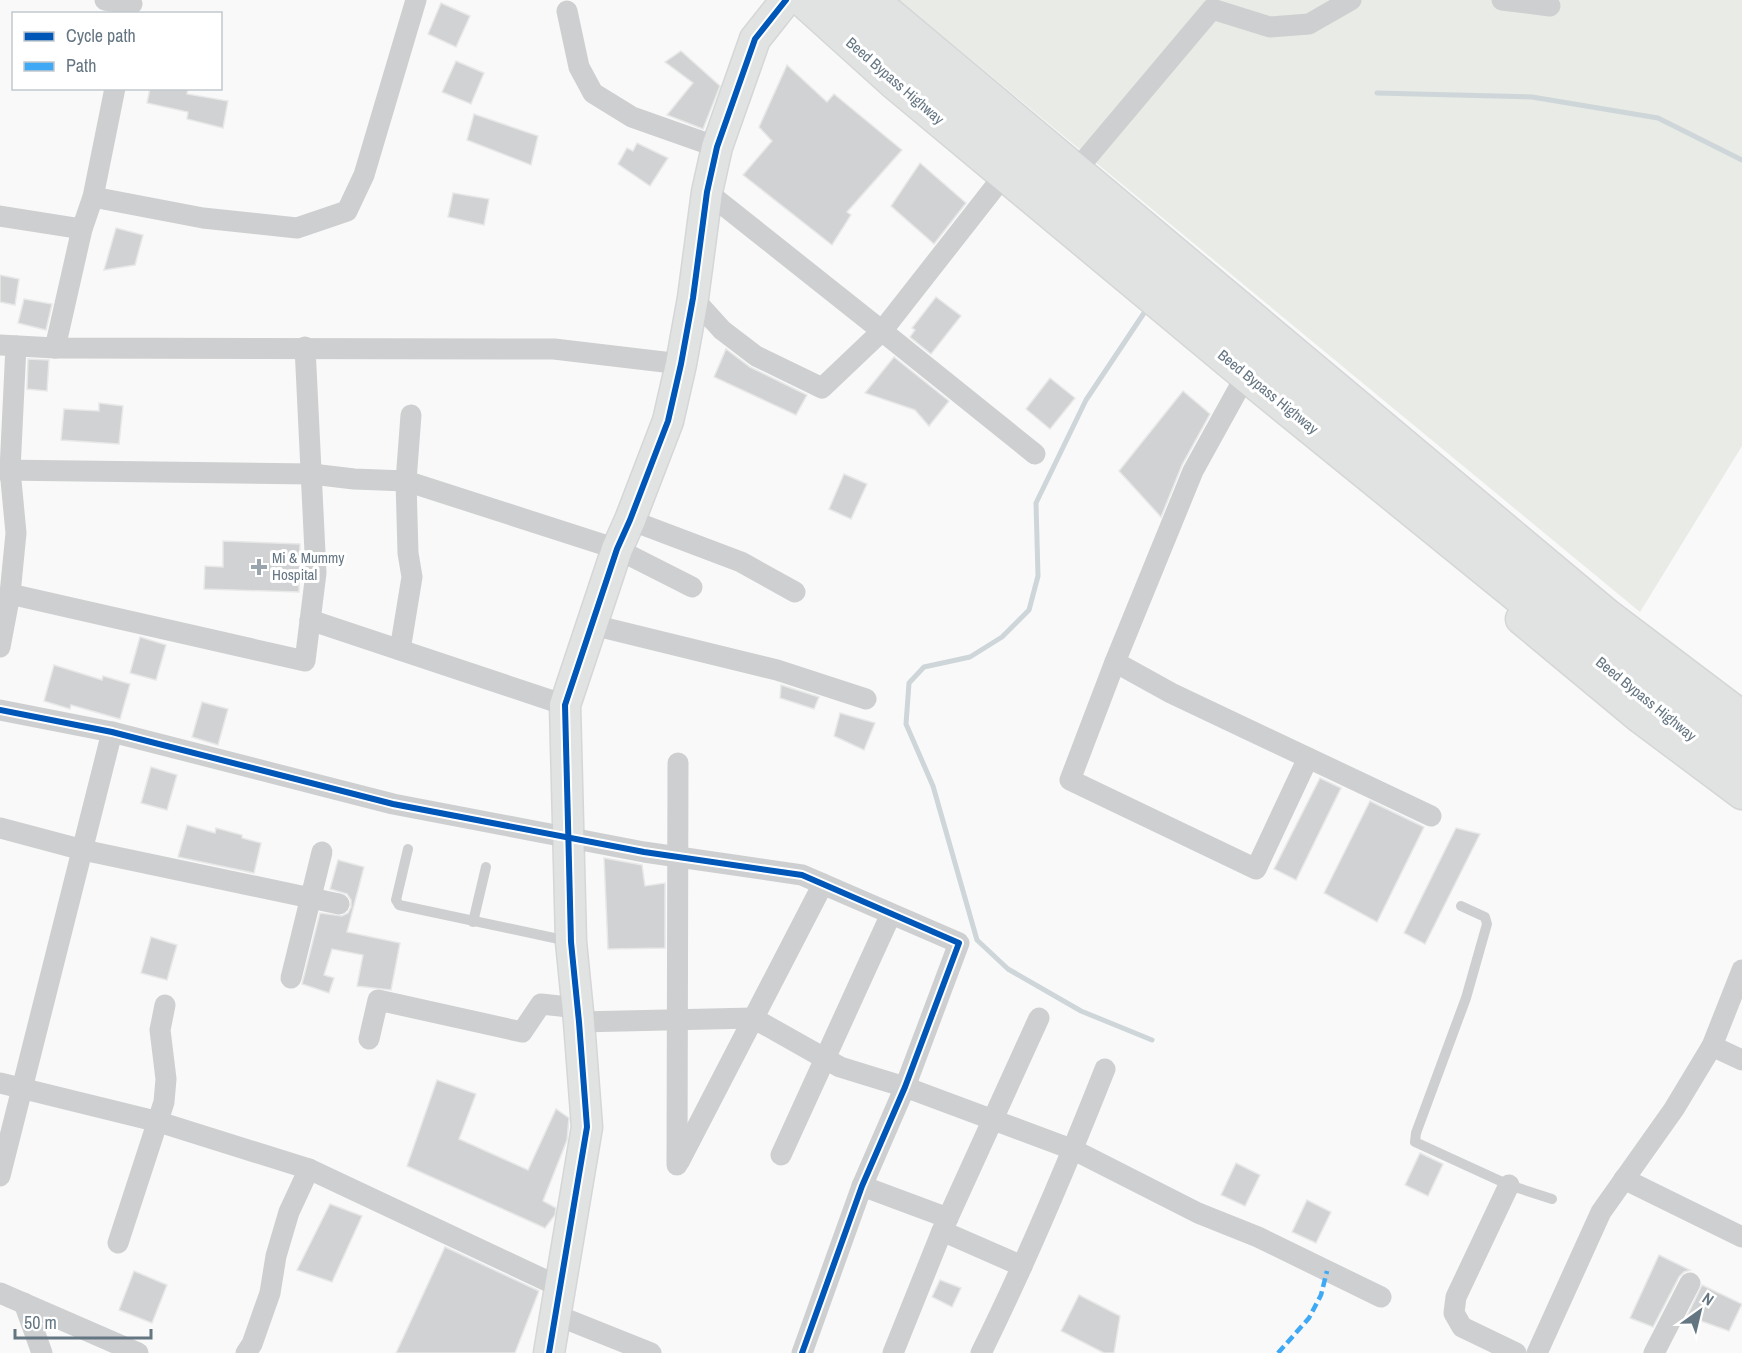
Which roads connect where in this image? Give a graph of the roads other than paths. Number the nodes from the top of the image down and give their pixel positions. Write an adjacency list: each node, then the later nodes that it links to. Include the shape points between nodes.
1 (105, 0): 8 (street)
2 (416, 0): 16 (street, via 364,175 348,211 297,228 203,218)
3 (840, 0): 13 (highway, Beed Bypass Highway)
4 (874, 0): 13 (street)
5 (1351, 0): 13 (street, via 1309,24 1270,27 1212,9)
6 (1502, 0): 9 (street)
7 (787, 1): 12 (street, via 755,39); 14 (highway, Beed Bypass Highway, via 894,82)
8 (132, 6)
9 (1550, 6)
10 (567, 11): 12 (street, via 579,67 593,93 632,117)
11 (115, 90): 16 (street)
12 (717, 147): 15 (street)
13 (1070, 178): 31 (highway, Beed Bypass Highway, via 1299,369)
14 (1000, 180): 20 (street); 25 (highway, Beed Bypass Highway)
15 (707, 192): 19 (street); 20 (street)
16 (93, 197): 18 (street)
17 (0, 216): 18 (street)
18 (82, 229): 23 (street)
19 (693, 298): 20 (street, via 722,330 756,356 822,388); 24 (street)
20 (882, 331): 27 (street)
21 (8, 346): 23 (street); 28 (street)
22 (305, 347): 23 (street); 24 (street, via 554,349); 29 (street)
23 (55, 348)
24 (681, 364): 32 (street, via 668,421)
25 (1243, 380): 31 (highway, Beed Bypass Highway); 41 (street, via 1193,471)
26 (411, 415): 30 (street)
27 (1035, 454)
28 (5, 470): 29 (street); 36 (street, via 16,533)
29 (312, 474): 30 (street); 37 (street, via 316,573)
30 (406, 481): 33 (street); 40 (street, via 412,577)
31 (1418, 496): 45 (street, via 1606,614); 47 (highway, Beed Bypass Highway); 50 (highway, Beed Bypass Highway, via 1654,707); 51 (street, via 1639,717)
32 (630, 520): 33 (street); 35 (street, via 741,562)
33 (617, 549): 34 (street); 38 (street)
34 (692, 587)
35 (795, 592)
36 (10, 594): 37 (street, via 305,661); 39 (street)
37 (310, 620): 40 (street)
38 (593, 625): 42 (street, via 777,670); 43 (street)
39 (0, 647)
40 (400, 650): 43 (street)
41 (1115, 662): 48 (street); 48 (street, via 1070,780 1256,869)
42 (866, 699)
43 (565, 705): 54 (street)
44 (0, 710): 46 (street)
45 (1742, 716)
46 (112, 732): 54 (street, via 393,804); 56 (street)
47 (1742, 740)
48 (1308, 758): 52 (street)
49 (678, 763): 58 (street)
50 (1742, 774)
51 (1742, 794)
52 (1431, 816)
53 (0, 828): 56 (street)
54 (567, 838): 58 (street); 66 (street)
55 (408, 849): 65 (lane, via 396,900 399,905)
56 (83, 850): 61 (street); 81 (street)
57 (322, 852): 61 (street)
58 (678, 857): 60 (street, via 802,875); 73 (street)
59 (486, 867): 65 (lane)
60 (823, 884): 64 (street); 72 (street)
61 (312, 898): 62 (street); 68 (street)
62 (339, 904)
63 (1461, 906): 89 (lane, via 1485,917 1487,924 1466,998 1415,1142)
64 (891, 914): 76 (street); 80 (street, via 959,943)
65 (473, 922): 66 (lane)
66 (571, 942): 70 (street)
67 (1742, 970): 75 (street)
68 (291, 978)
69 (165, 1005): 83 (street, via 160,1030 166,1079)
70 (579, 1015): 73 (street); 74 (street, via 541,1004 522,1032 378,1000); 99 (street, via 586,1127)
71 (1039, 1017): 82 (street)
72 (753, 1018): 73 (street); 73 (street, via 678,1165); 76 (street)
73 (679, 1021)
74 (369, 1039)
75 (1712, 1046): 77 (street); 88 (street, via 1674,1109)
76 (825, 1058): 80 (street, via 840,1067); 85 (street)
77 (1742, 1060)
78 (1105, 1069): 84 (street)
79 (0, 1083): 81 (street)
80 (905, 1087): 82 (street); 90 (street)
81 (23, 1088): 83 (street); 87 (street)
82 (994, 1120): 84 (street); 92 (street)
83 (159, 1122): 86 (street); 94 (street)
84 (1074, 1150): 95 (street); 98 (street, via 1198,1213 1258,1237)
85 (781, 1155)
86 (309, 1169): 99 (street); 103 (street, via 289,1212 270,1293)
87 (0, 1176)
88 (1624, 1179): 93 (street); 110 (street, via 1600,1212)
89 (1509, 1185): 91 (lane); 109 (street, via 1456,1297 1454,1313 1462,1327)
90 (862, 1186): 92 (street); 106 (street)
91 (1552, 1199)
92 (945, 1225): 95 (street); 107 (street)
93 (1740, 1232)
94 (118, 1244)
95 (1022, 1266): 108 (street)
96 (1690, 1283): 111 (street)
97 (0, 1293): 100 (street)
98 (1381, 1297)
99 (558, 1301): 104 (street); 105 (street)
100 (24, 1303): 101 (street); 102 (street)
101 (42, 1353)
102 (138, 1353)
103 (246, 1353)
104 (549, 1353)
105 (651, 1353)
106 (802, 1353)
107 (893, 1353)
108 (981, 1353)
109 (1516, 1353)
110 (1536, 1353)
111 (1654, 1353)

